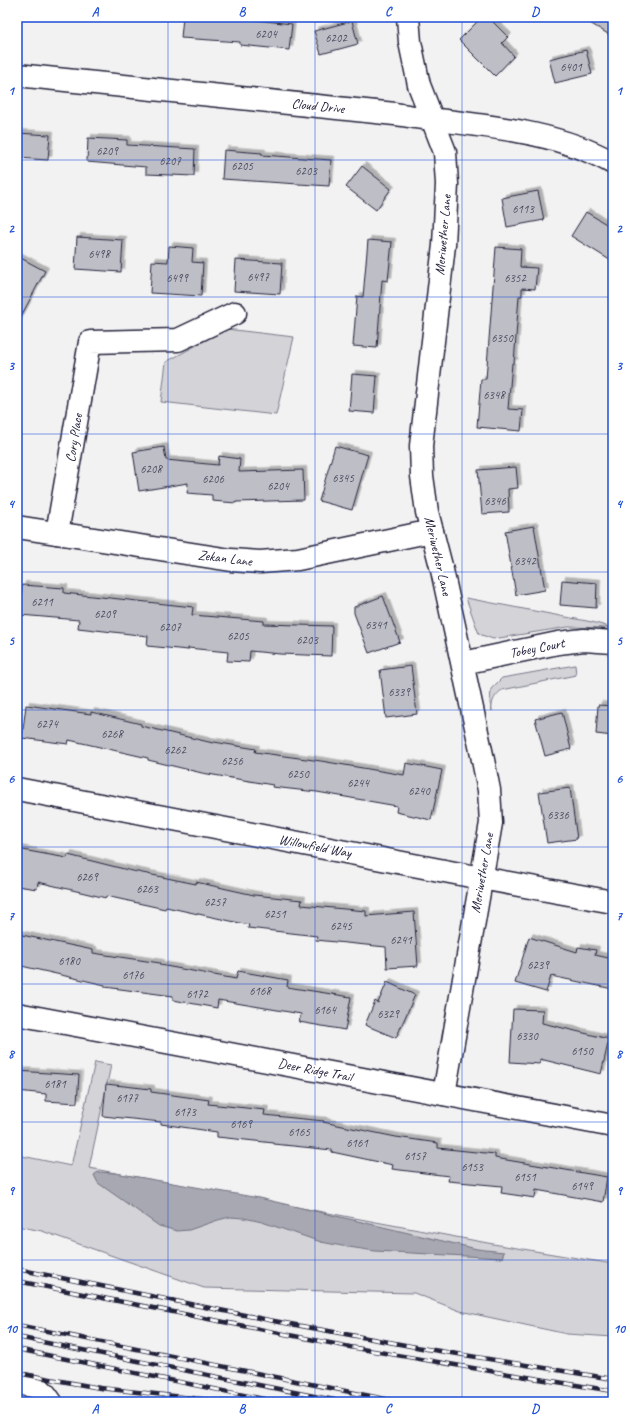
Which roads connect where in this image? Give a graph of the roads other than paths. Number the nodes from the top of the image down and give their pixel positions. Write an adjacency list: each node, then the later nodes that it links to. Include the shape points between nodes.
1 (408, 17): 3 (street, Meriwether Lane, via 410,42 419,85)
2 (17, 75): 3 (street, Cloud Drive, via 387,113)
3 (433, 120): 4 (street, Cloud Drive, via 531,133); 7 (street, Meriwether Lane, via 444,152 447,200 421,446 422,476)
4 (611, 158)
5 (235, 313): 8 (street, Cory Place, via 178,340 90,342)
6 (17, 527): 8 (street, Zekan Lane)
7 (432, 531): 8 (street, Zekan Lane, via 298,559 260,562 231,560); 10 (street, Meriwether Lane)
8 (57, 533)
9 (613, 642): 10 (street, Tobey Court, via 584,640 558,643)
10 (463, 663): 12 (street, Meriwether Lane, via 489,790 491,823)
11 (17, 789): 12 (street, Willowfield Way)
12 (481, 878): 13 (street, Willowfield Way); 15 (street, Meriwether Lane)
13 (613, 902)
14 (17, 1014): 15 (street, Deer Ridge Trail)
15 (444, 1094): 16 (street, Deer Ridge Trail)
16 (613, 1126)
17 (17, 1383): 18 (street, via 35,1386 44,1391)
18 (51, 1402)

